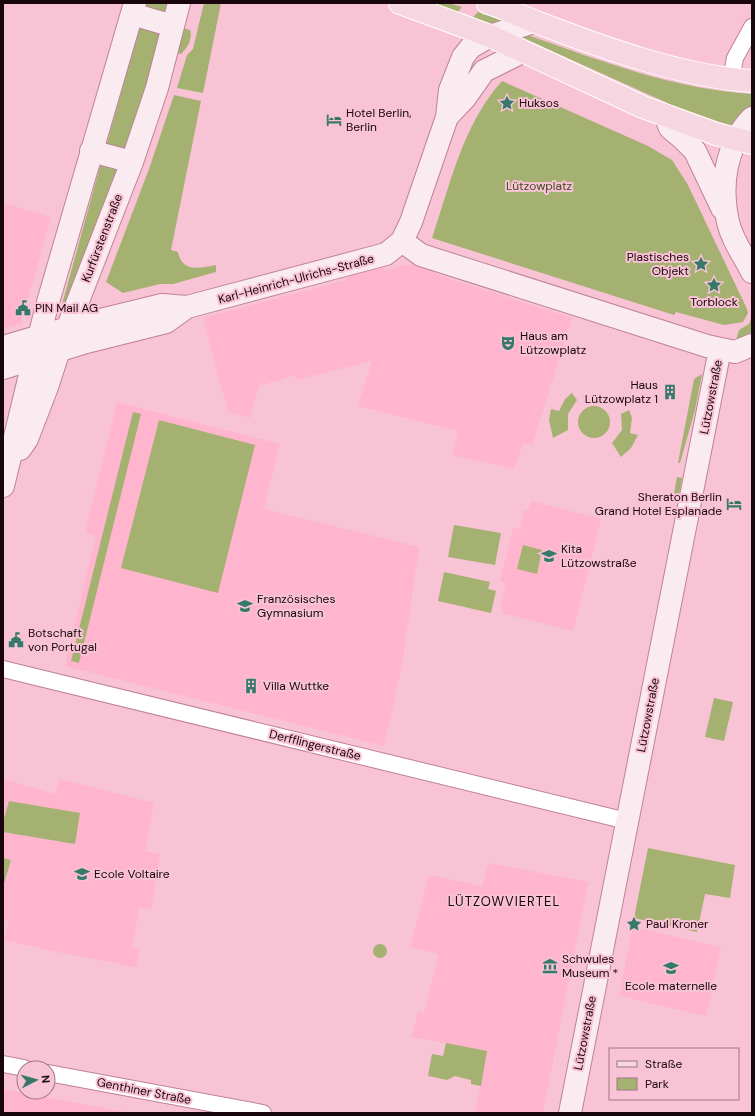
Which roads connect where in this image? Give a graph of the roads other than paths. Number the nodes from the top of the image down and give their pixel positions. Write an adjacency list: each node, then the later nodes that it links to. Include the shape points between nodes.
1 (179, 3): 6 (street, Kurfürstenstraße)
2 (400, 3): 8 (main road)
3 (488, 3): 5 (main road, via 508,9)
4 (134, 8): 6 (street); 16 (street, Kurfürstenstraße)
5 (534, 22): 8 (street); 10 (main road, via 686,71)
6 (173, 26): 17 (street, Kurfürstenstraße, via 157,88)
7 (752, 27): 10 (street, via 735,58)
8 (490, 36): 9 (main road); 13 (street, via 471,48 463,57 450,90)
9 (522, 52): 12 (main road, via 622,99); 13 (street, via 484,71 465,98)
10 (731, 79): 11 (main road)
11 (752, 81)
12 (664, 115): 15 (main road); 18 (street, via 670,128 697,156)
13 (447, 117): 19 (street)
14 (752, 118): 15 (street)
15 (744, 141): 18 (street, via 728,157 726,167)
16 (91, 150): 17 (street); 23 (street, Kurfürstenstraße)
17 (132, 162): 22 (street, Kurfürstenstraße)
18 (728, 222): 20 (street)
19 (402, 242): 21 (street, Karl-Heinrich-Ulrichs-Straße, via 376,258); 26 (street, via 421,255)
20 (752, 272)
21 (187, 308): 22 (street, Karl-Heinrich-Ulrichs-Straße, via 162,305); 27 (street, Karl-Heinrich-Ulrichs-Straße, via 166,322)
22 (68, 328): 23 (street, Karl-Heinrich-Ulrichs-Straße); 27 (street, Kurfürstenstraße)
23 (38, 337): 25 (street, Karl-Heinrich-Ulrichs-Straße); 28 (street, Kurfürstenstraße)
24 (752, 346): 26 (street, Lützowstraße, via 735,352)
25 (3, 347)
26 (720, 349): 32 (street, Lützowstraße)
27 (59, 350): 28 (street, Karl-Heinrich-Ulrichs-Straße); 30 (street, Kurfürstenstraße, via 27,439)
28 (34, 358): 29 (street, Karl-Heinrich-Ulrichs-Straße); 30 (street, Kurfürstenstraße)
29 (3, 368)
30 (6, 476)
31 (3, 669): 32 (street, Derfflingerstraße)
32 (627, 821): 37 (street, Lützowstraße)
33 (3, 1064): 34 (street)
34 (16, 1066)
35 (56, 1074): 36 (street, Genthiner Straße)
36 (263, 1113)
37 (570, 1113)

